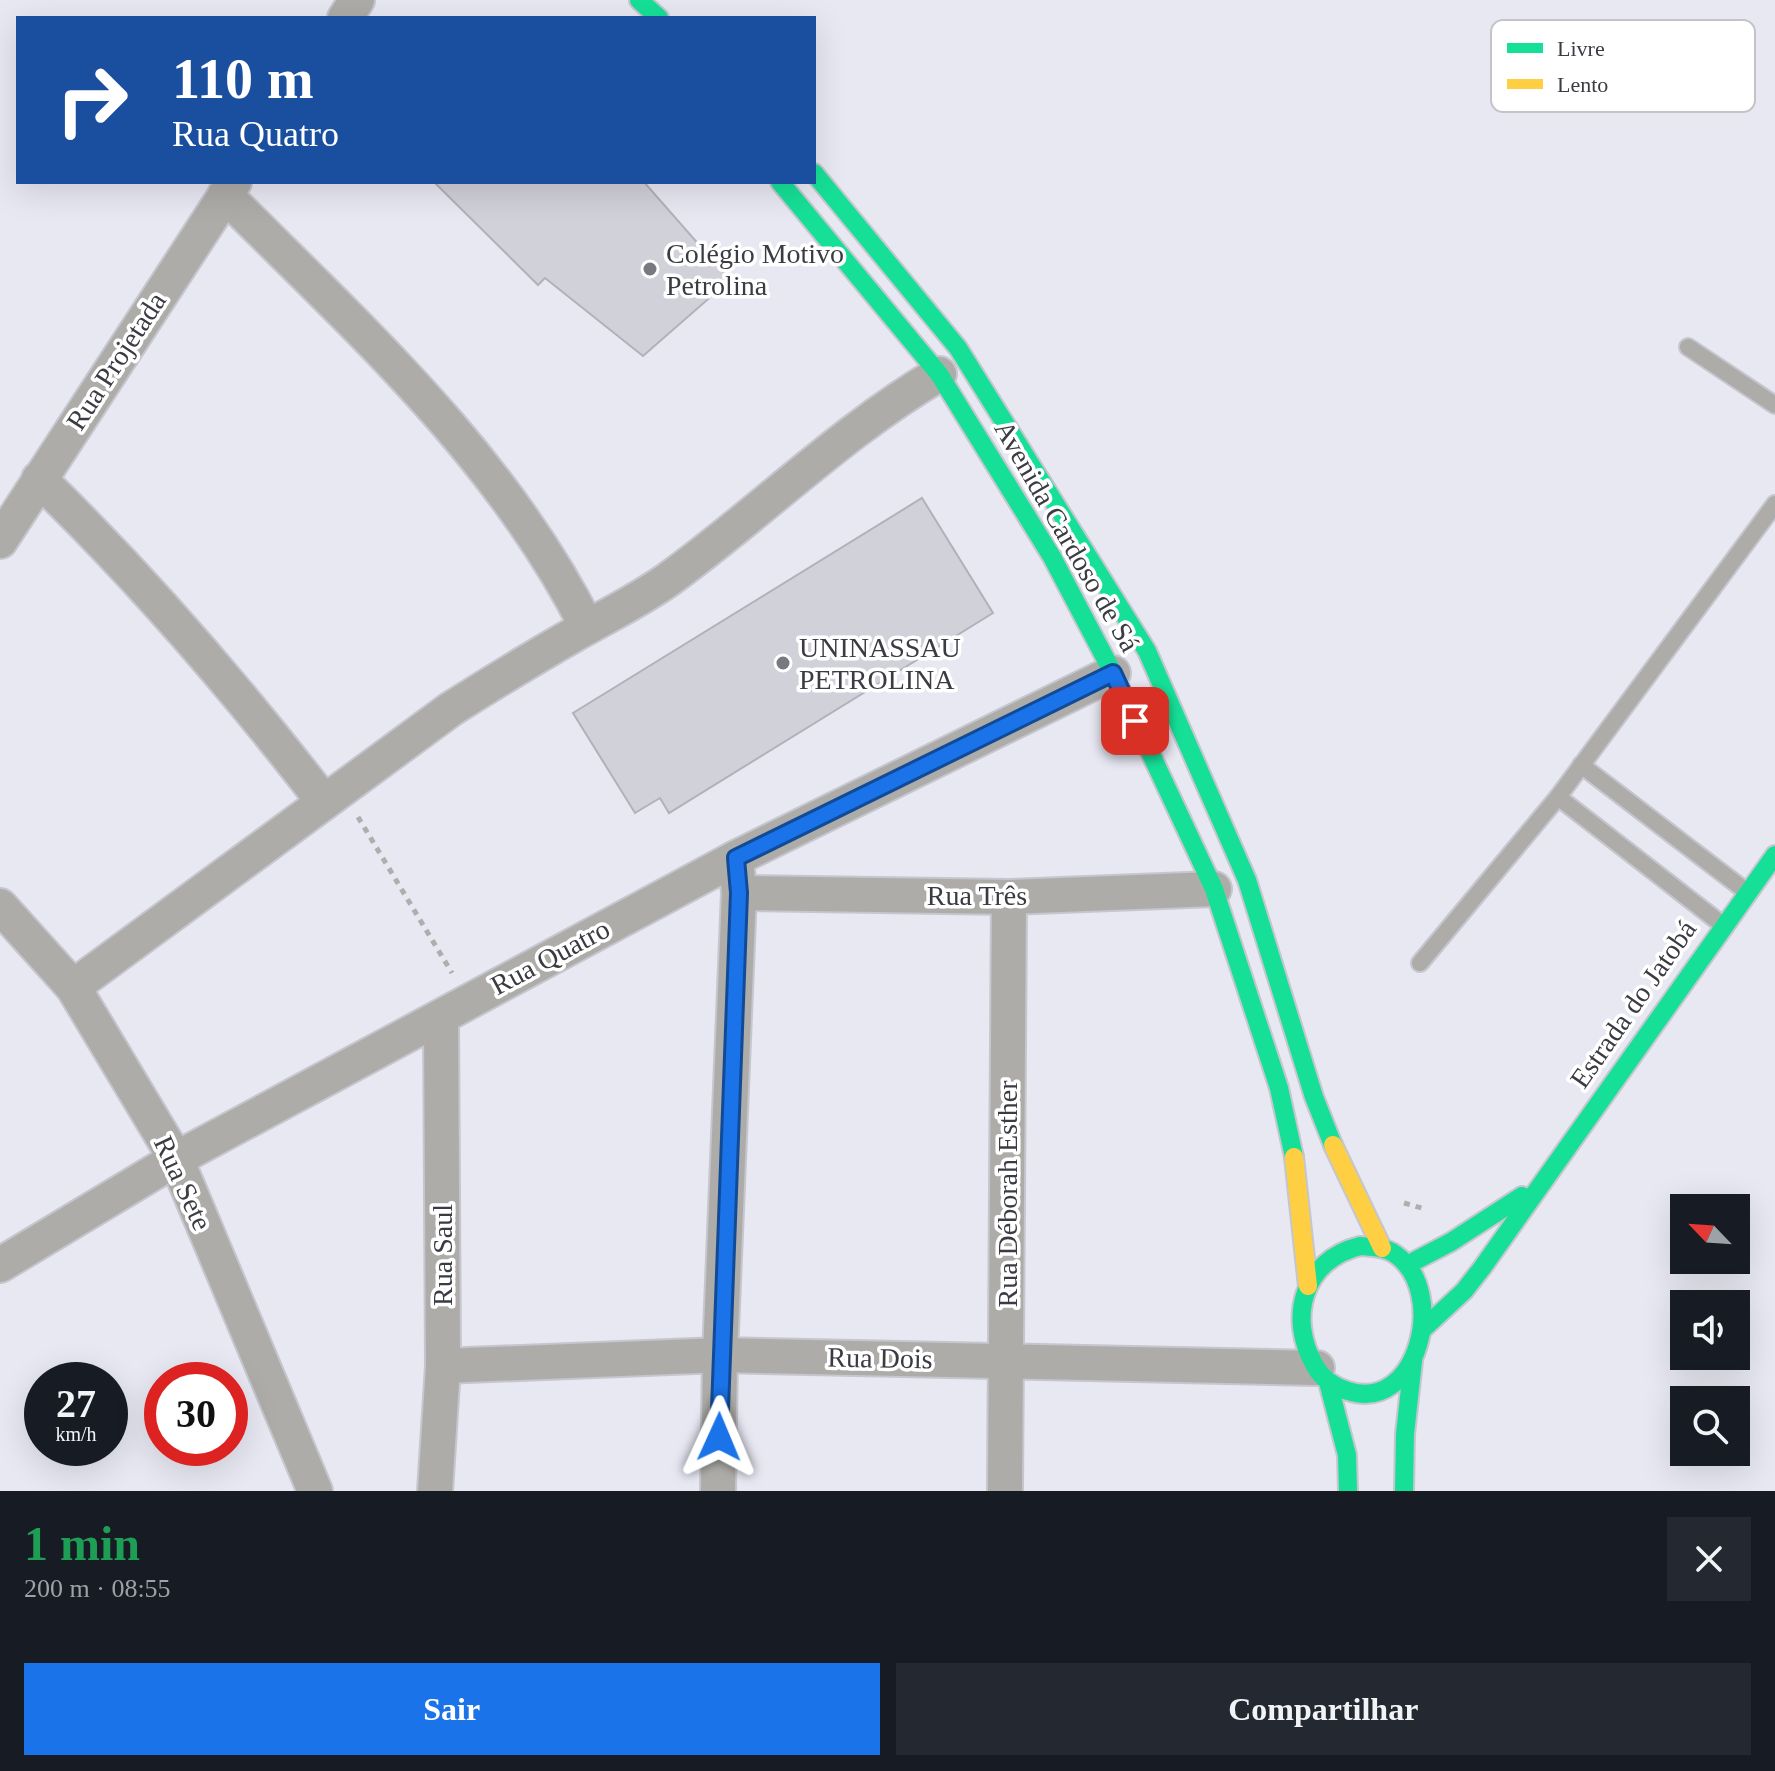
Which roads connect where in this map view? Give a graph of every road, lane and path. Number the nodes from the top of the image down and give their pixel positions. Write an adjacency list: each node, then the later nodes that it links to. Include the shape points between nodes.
1 (639, 0): 2 (main road)
2 (657, 16)
3 (816, 175): 30 (main road, Avenida Cardoso de Sá, via 958,348 1147,651 1247,880 1314,1097)
4 (782, 184): 7 (main road, Avenida Cardoso de Sá)
5 (229, 189): 9 (street, Rua Projetada); 12 (street, via 435,409 531,528)
6 (1688, 347): 8 (lane)
7 (939, 374): 12 (street, via 905,394 667,580); 13 (main road, Avenida Cardoso de Sá, via 1052,557)
8 (1775, 405)
9 (39, 479): 11 (street, Rua Projetada); 15 (street, via 116,554)
10 (1775, 504): 14 (lane)
11 (0, 541)
12 (587, 627): 15 (street, via 451,709)
13 (1113, 673): 18 (street, Rua Quatro); 19 (main road, Avenida Cardoso de Sá)
14 (1581, 765): 16 (lane); 21 (lane)
15 (332, 795): 26 (street); 27 (path)
16 (1558, 797): 24 (lane); 25 (lane)
17 (1775, 855): 21 (main road, Estrada do Jatobá)
18 (736, 858): 20 (street); 27 (street, Rua Quatro)
19 (1214, 889): 22 (street, Rua Três); 33 (main road, Avenida Cardoso de Sá, via 1279,1088 1303,1212)
20 (739, 893): 22 (street, Rua Três); 35 (street)
21 (1748, 893): 24 (main road, Estrada do Jatobá)
22 (1009, 897): 36 (street, Rua Déborah Esther)
23 (0, 906): 26 (street, Rua Sete)
24 (1724, 926): 29 (main road, Estrada do Jatobá)
25 (1420, 963)
26 (73, 987): 28 (street, Rua Sete)
27 (455, 1010): 28 (street, Rua Quatro); 38 (street, Rua Saul)
28 (176, 1159): 31 (street, Rua Quatro); 40 (street, Rua Sete)
29 (1538, 1186): 32 (main road); 34 (main road, Estrada do Jatobá, via 1464,1291)
30 (1382, 1248): 32 (main road); 33 (main road, via 1342,1250 1314,1273)
31 (0, 1265)
32 (1407, 1265): 34 (main road, via 1421,1293)
33 (1308, 1286): 39 (main road, via 1305,1339)
34 (1423, 1329): 37 (main road)
35 (720, 1355): 36 (street, Rua Dois); 38 (street, Rua Dois); 42 (street)
36 (1006, 1360): 39 (street, Rua Dois); 43 (street, Rua Déborah Esther)
37 (1413, 1361): 39 (main road, via 1395,1382 1361,1395); 45 (main road)
38 (443, 1366): 41 (street, Rua Saul)
39 (1322, 1375): 44 (main road, via 1347,1455)
40 (315, 1491)
41 (435, 1491)
42 (718, 1491)
43 (1005, 1491)
44 (1348, 1491)
45 (1404, 1491)

